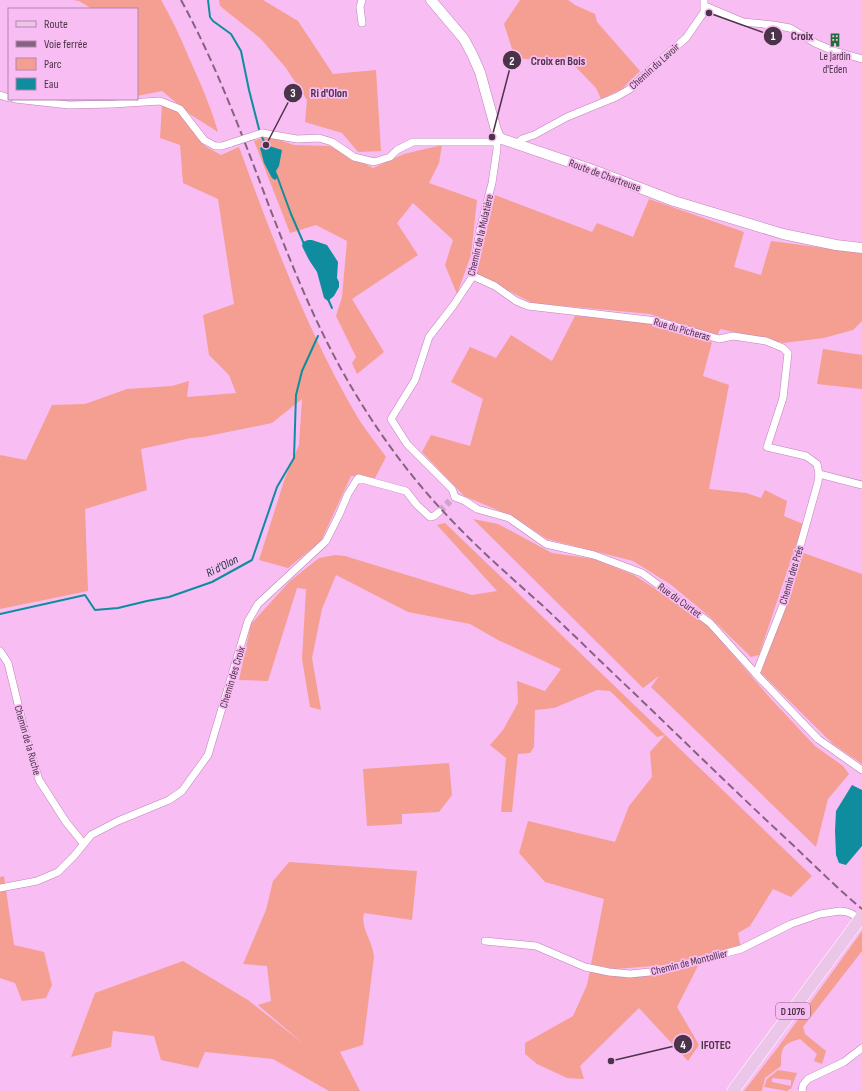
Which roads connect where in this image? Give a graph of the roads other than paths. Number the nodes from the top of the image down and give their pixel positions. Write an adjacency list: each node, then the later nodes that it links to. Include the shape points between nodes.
1 (362, 0): 4 (street)
2 (431, 0): 7 (main road, via 470,49 480,72)
3 (704, 3): 5 (street, via 743,22 790,28 834,51); 8 (street, Chemin du Lavoir, via 704,12 686,38 630,89 567,117)
4 (362, 23)
5 (862, 59)
6 (24, 100): 7 (street, bridge, via 69,105 160,101 180,109 204,140 215,146 262,132 297,139 319,138 332,142 354,157 374,162 390,157 397,150 413,142)
7 (498, 139): 8 (main road, Route de Chartreuse); 10 (street, Chemin de la Mulatière)
8 (518, 143): 9 (main road, Route de Chartreuse, via 674,201 768,230)
9 (862, 248)
10 (473, 276): 11 (street, Rue du Picheras, via 528,306 657,321 719,339 733,336 766,341 783,348 788,352 783,398 767,447 806,456 817,464); 13 (street, Chemin de la Mulatière, via 429,337 415,380 391,419 407,444 452,489)
11 (819, 474): 12 (street); 16 (street, Chemin des Prés, via 792,575)
12 (862, 485)
13 (452, 499): 16 (street, Rue du Curtet, via 465,501 477,509 509,518 546,544 594,555 642,572 710,622)
14 (439, 512): 18 (street, Chemin des Croix, via 430,517 406,491 358,478 326,541 258,604 248,621 208,755 182,791 170,800 91,835)
15 (0, 651): 18 (street, Chemin de la Ruche, via 8,663 39,780)
16 (756, 674): 17 (street, Rue du Curtet, via 818,738)
17 (862, 770)
18 (83, 843): 19 (street, Chemin des Croix, via 58,872 37,881)
19 (0, 888)
20 (862, 916): 24 (main road, D 1076, bridge)
21 (862, 922): 22 (street, Chemin de Montollier, via 847,912 820,914 791,924 741,949 660,971 630,974 585,967 536,946)
22 (485, 941)
23 (862, 1048): 25 (street, via 844,1062 808,1079)
24 (734, 1091)
25 (802, 1091)

